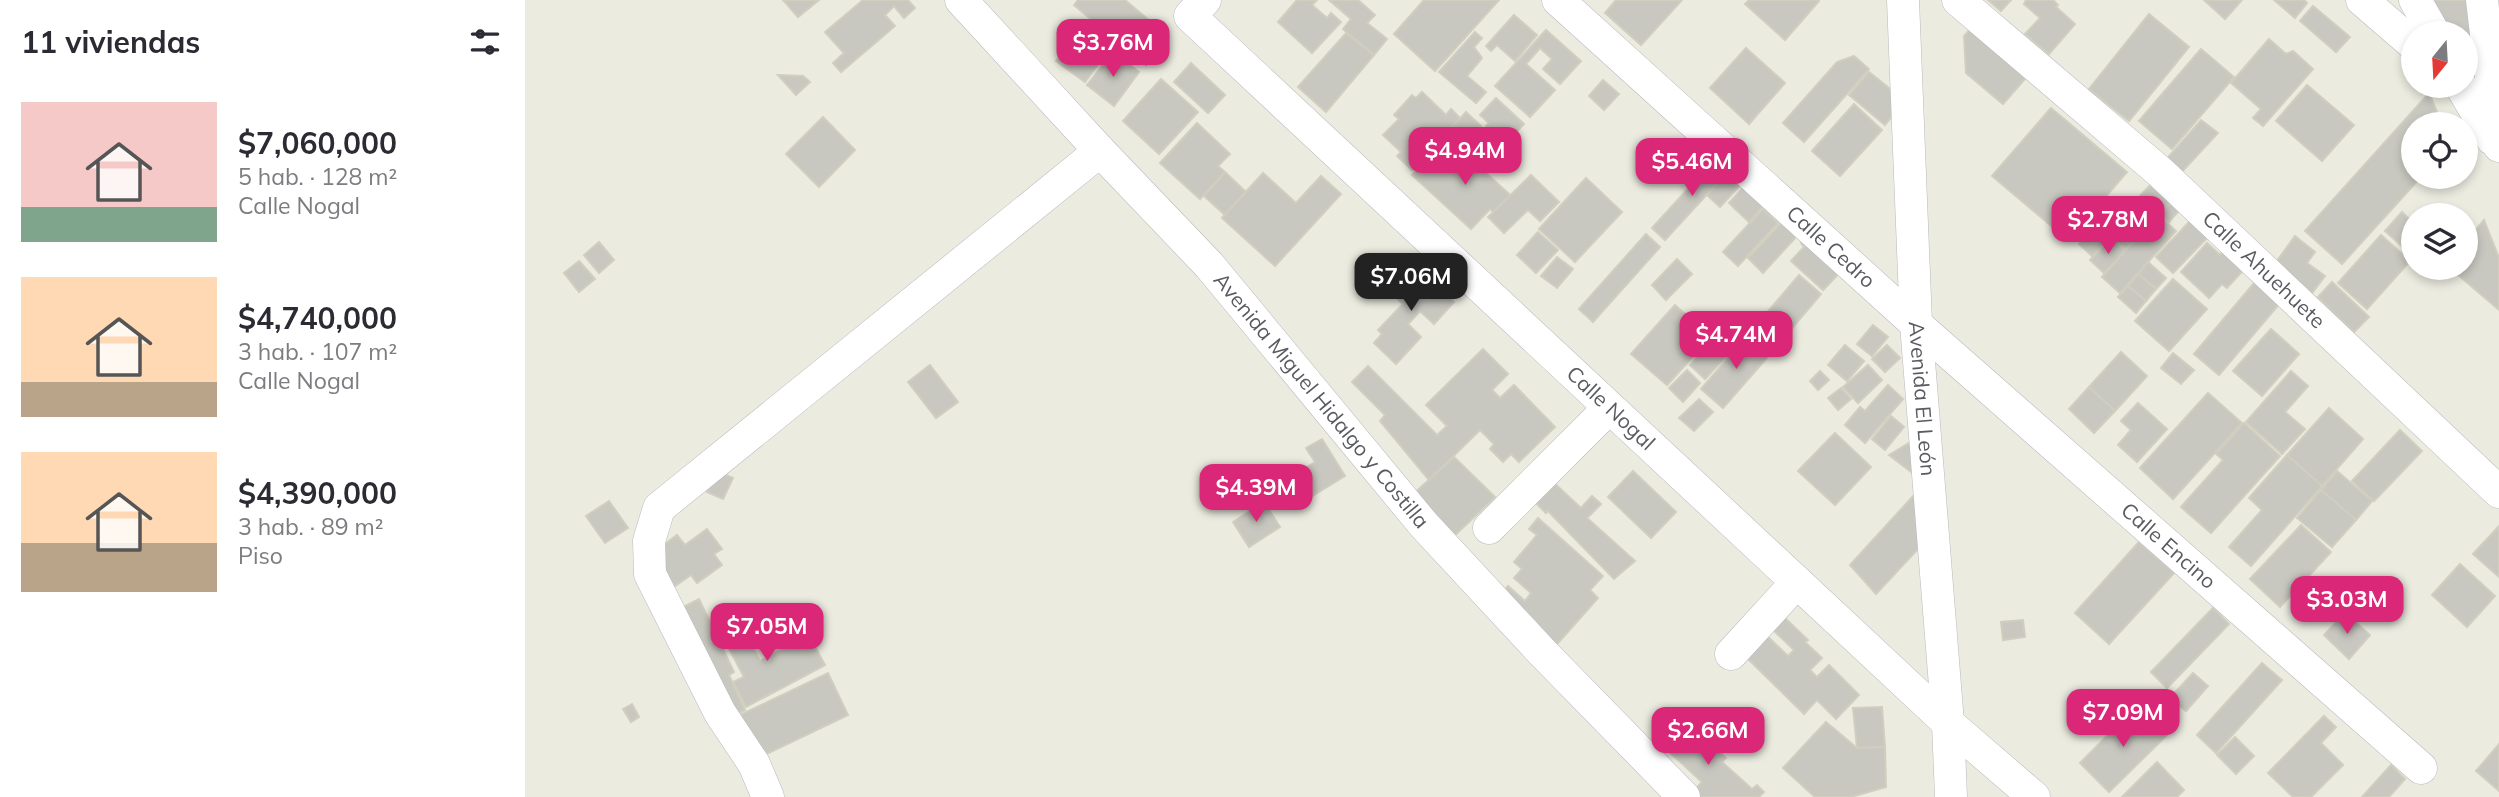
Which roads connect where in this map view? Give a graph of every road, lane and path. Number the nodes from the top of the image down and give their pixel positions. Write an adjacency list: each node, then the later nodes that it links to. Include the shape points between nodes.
1 (961, 0): 13 (street, Avenida Miguel Hidalgo y Costilla)
2 (1558, 0): 15 (street, Calle Cedro)
3 (1903, 0): 15 (street, Avenida El León)
4 (1958, 0): 17 (street, Calle Ahuehuete, via 2160,172)
5 (2362, 0): 10 (street)
6 (2415, 0): 9 (street)
7 (2481, 0): 12 (street)
8 (1197, 8): 16 (street, Calle Nogal)
9 (2427, 21)
10 (2401, 34)
11 (2468, 98): 14 (street)
12 (2499, 146)
13 (1100, 151): 23 (street, via 659,508 649,541 650,574); 24 (street, Avenida Miguel Hidalgo y Costilla, via 1209,265 1424,525)
14 (2499, 151)
15 (1916, 324): 21 (street, Avenida El León); 22 (street, Calle Encino)
16 (1609, 408): 18 (street); 19 (street, Calle Nogal)
17 (2499, 492)
18 (1489, 528)
19 (1797, 582): 20 (street); 21 (street, Calle Nogal)
20 (1731, 654)
21 (1948, 723): 25 (street, Avenida El León); 26 (street, Calle Nogal)
22 (2421, 768)
23 (768, 797)
24 (1684, 797)
25 (1951, 797)
26 (2034, 797)

